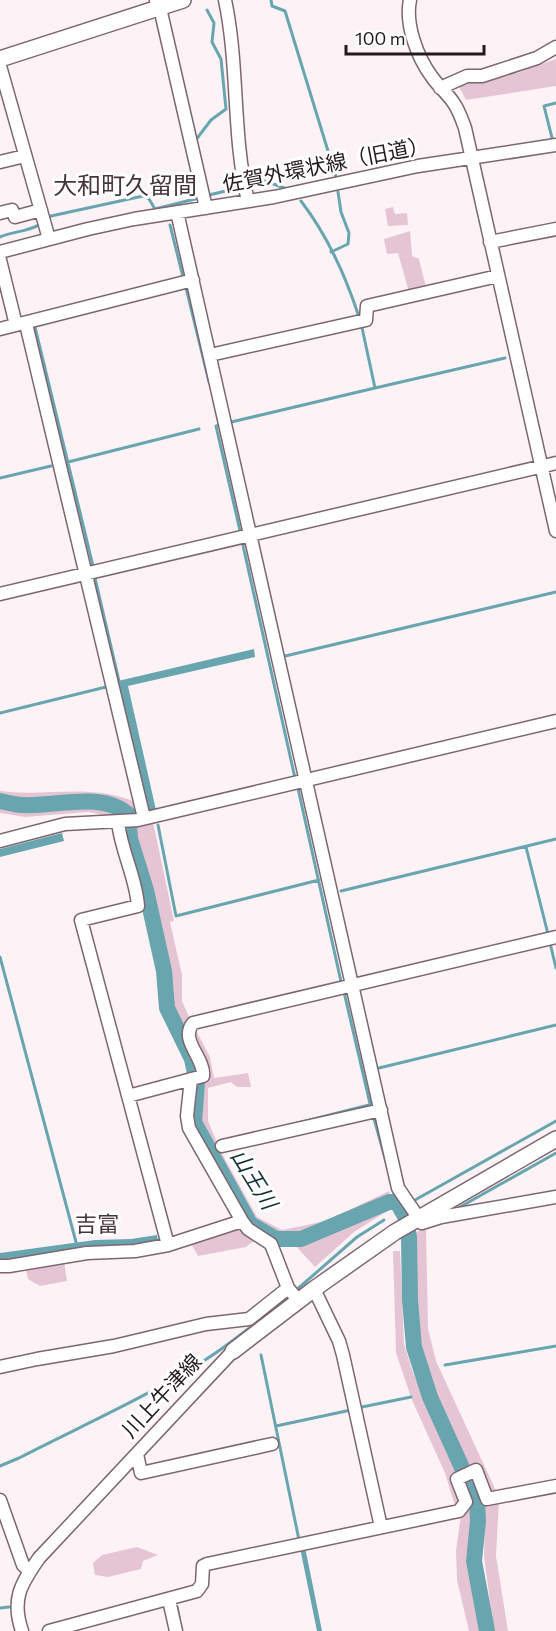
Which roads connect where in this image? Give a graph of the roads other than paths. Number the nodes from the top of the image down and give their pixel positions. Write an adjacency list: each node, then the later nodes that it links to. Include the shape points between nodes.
1 (183, 0): 4 (main road)
2 (225, 0): 13 (street)
3 (410, 0): 8 (street, via 412,34)
4 (158, 4): 6 (main road); 14 (street)
5 (556, 47): 8 (street, via 537,58)
6 (0, 59)
7 (0, 66): 10 (street)
8 (440, 87): 11 (street, via 454,103)
9 (556, 145): 11 (street, 佐賀外環状線（旧道）)
10 (25, 156): 12 (street); 17 (street)
11 (472, 159): 13 (street, 佐賀外環状線（旧道）, via 418,166 341,184); 20 (street)
12 (0, 162)
13 (246, 191): 14 (street, 佐賀外環状線（旧道）)
14 (204, 200): 15 (street, 佐賀外環状線（旧道）)
15 (177, 212): 19 (street, 佐賀外環状線（旧道）); 24 (street)
16 (0, 213): 17 (street, via 12,210 15,217)
17 (41, 213): 19 (street)
18 (556, 229): 20 (street)
19 (47, 234): 21 (street, 佐賀外環状線（旧道）)
20 (490, 242): 23 (street)
21 (0, 252)
22 (0, 260): 25 (street)
23 (498, 276): 27 (street, via 367,306 366,320); 29 (street)
24 (193, 280): 25 (street); 27 (street)
25 (21, 324): 26 (street); 32 (street)
26 (0, 329)
27 (210, 355): 31 (street)
28 (556, 463): 29 (street)
29 (541, 467): 30 (street); 31 (street)
30 (556, 531)
31 (251, 535): 32 (street); 35 (street)
32 (85, 574): 33 (street); 36 (street)
33 (0, 594)
34 (556, 721): 35 (street)
35 (306, 780): 36 (street); 40 (street)
36 (141, 819): 37 (street)
37 (117, 822): 38 (street, via 65,824); 42 (street, via 138,906 81,920)
38 (0, 841)
39 (556, 937): 40 (street)
40 (352, 986): 41 (street, via 194,1023 189,1039 203,1070); 43 (street)
41 (197, 1078): 42 (street); 48 (street, via 187,1116 189,1128)
42 (128, 1096): 49 (street)
43 (381, 1110): 45 (street); 47 (street, via 398,1188)
44 (556, 1138): 47 (main road)
45 (222, 1146)
46 (556, 1197): 47 (street, via 422,1222)
47 (418, 1218): 52 (main road, 川上牛津線)
48 (242, 1221): 49 (street); 51 (street, via 271,1244)
49 (168, 1245): 50 (street)
50 (0, 1266)
51 (288, 1288): 53 (street); 55 (street, via 249,1319 206,1324)
52 (314, 1289): 53 (main road, 川上牛津線); 60 (street, via 341,1348)
53 (298, 1300): 54 (main road, 川上牛津線)
54 (233, 1351): 57 (street, 川上牛津線)
55 (0, 1367)
56 (272, 1444): 57 (street, via 141,1473)
57 (136, 1454): 61 (street, 川上牛津線)
58 (556, 1486): 60 (street, via 487,1499 476,1470 457,1479 466,1502 459,1511)
59 (0, 1500): 61 (street, via 23,1566)
60 (381, 1527): 62 (street, via 207,1563 203,1566 200,1589)
61 (29, 1571): 63 (street, 川上牛津線, via 16,1607)
62 (170, 1600): 64 (street); 65 (street)
63 (22, 1631)
64 (49, 1631)
65 (176, 1631)

